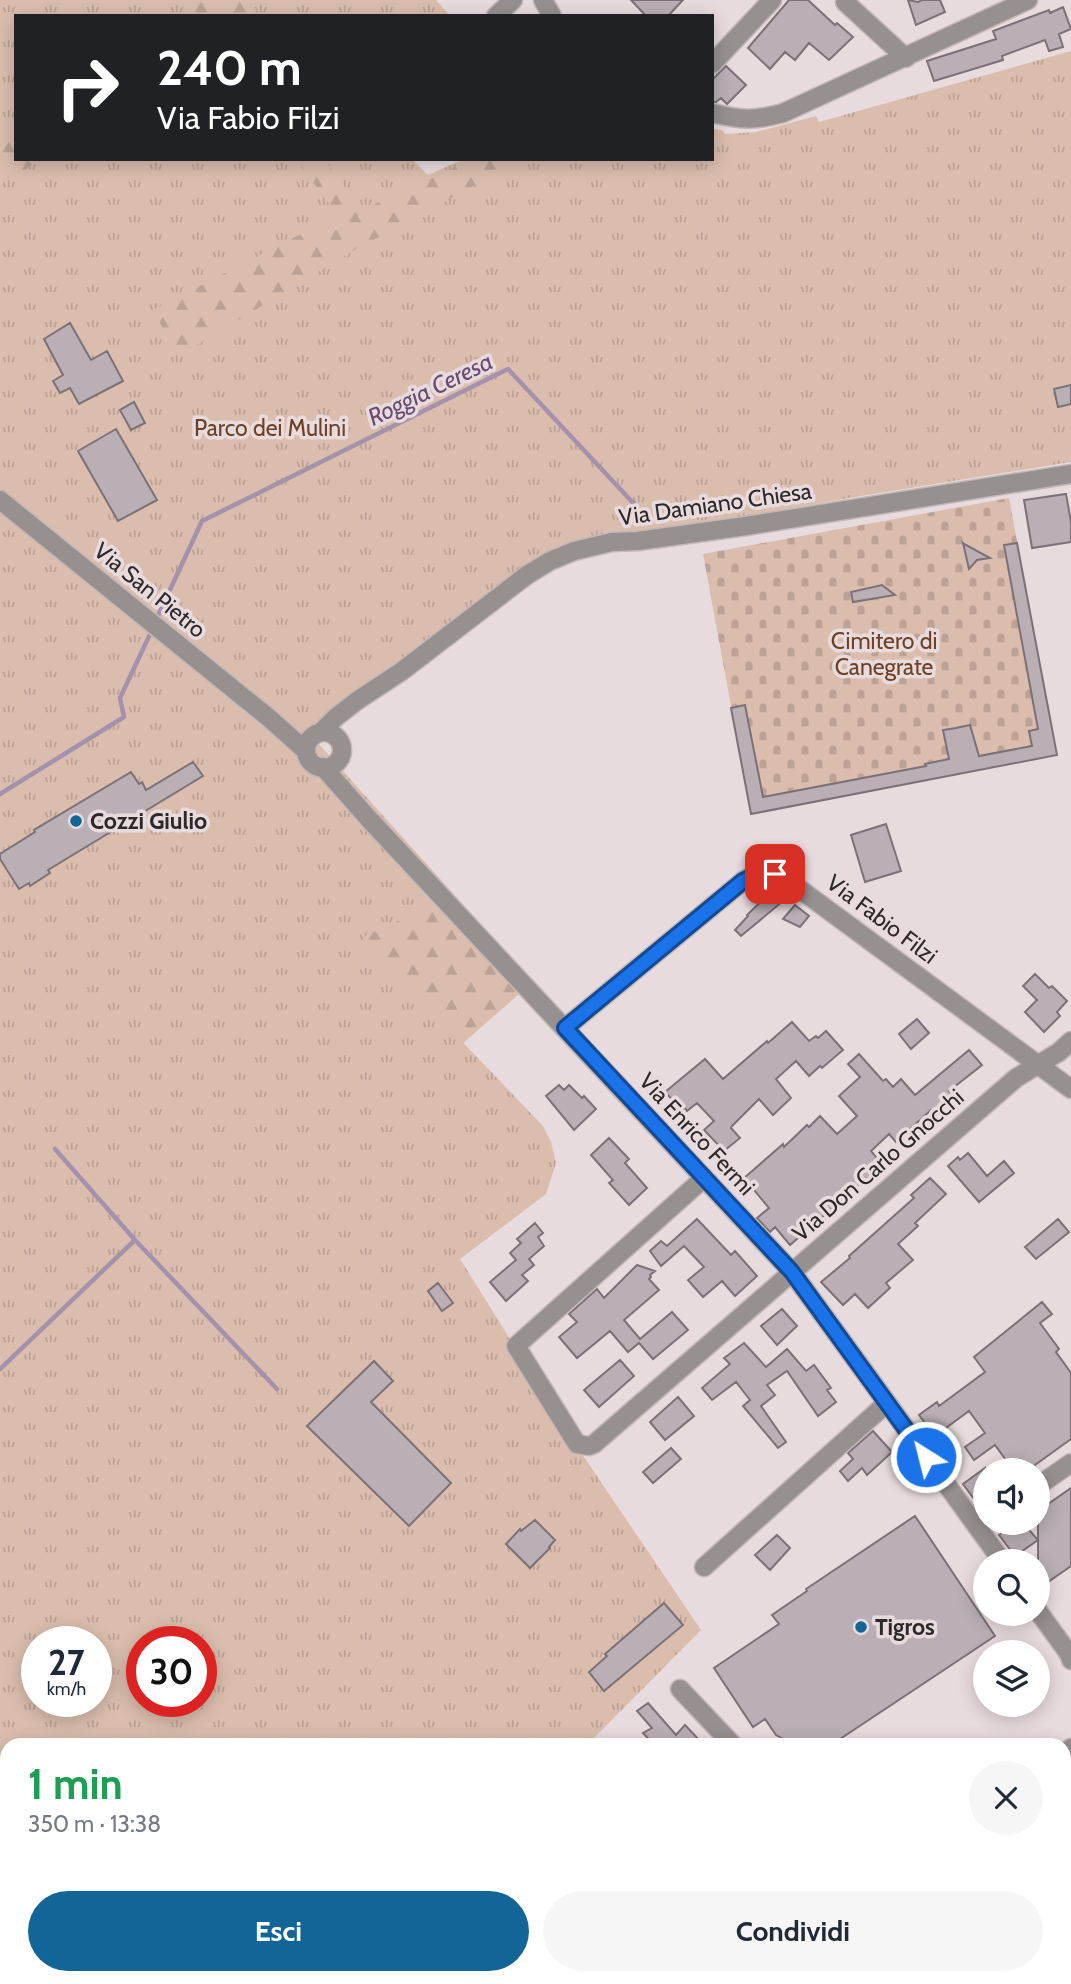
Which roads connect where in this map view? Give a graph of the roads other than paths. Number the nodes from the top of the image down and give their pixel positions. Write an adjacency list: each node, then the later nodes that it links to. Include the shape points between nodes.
1 (513, 0): 5 (street)
2 (772, 0): 7 (street)
3 (847, 0): 6 (street)
4 (1028, 0): 6 (street)
5 (498, 14)
6 (906, 58): 8 (street, via 783,113 739,120)
7 (714, 62)
8 (714, 114)
9 (1071, 474): 11 (street, Via Damiano Chiesa, via 574,551 527,575)
10 (0, 500): 12 (street, Via San Pietro, via 269,718 303,731)
11 (402, 671): 12 (street, Via Damiano Chiesa, via 336,717); 13 (street, Via Damiano Chiesa, via 356,712)
12 (313, 740): 13 (street, via 333,734); 14 (street, via 310,761)
13 (341, 749): 14 (street, via 334,764); 15 (street, via 354,796)
14 (323, 767): 15 (street, Via Enrico Fermi)
15 (368, 818): 16 (street, Via Enrico Fermi)
16 (565, 1028): 18 (street, Via Fabio Filzi, via 743,881 766,873 782,876); 20 (street, Via Enrico Fermi)
17 (1071, 1041): 18 (street, Via Don Carlo Gnocchi)
18 (1038, 1065): 19 (street, Via Fabio Filzi); 21 (street, Via Don Carlo Gnocchi, via 1016,1078)
19 (1071, 1089)
20 (704, 1178): 21 (street, Via Enrico Fermi); 21 (street, Via Don Carlo Gnocchi, via 516,1346 573,1440 583,1447 594,1444)
21 (792, 1273): 22 (street, Via Enrico Fermi)
22 (887, 1403): 25 (street, Via Enrico Fermi); 26 (street)
23 (1071, 1463): 24 (street)
24 (1050, 1478)
25 (973, 1513)
26 (704, 1567)
27 (1048, 1626): 28 (street)
28 (1070, 1657)
29 (680, 1689): 30 (street)
30 (726, 1738)

